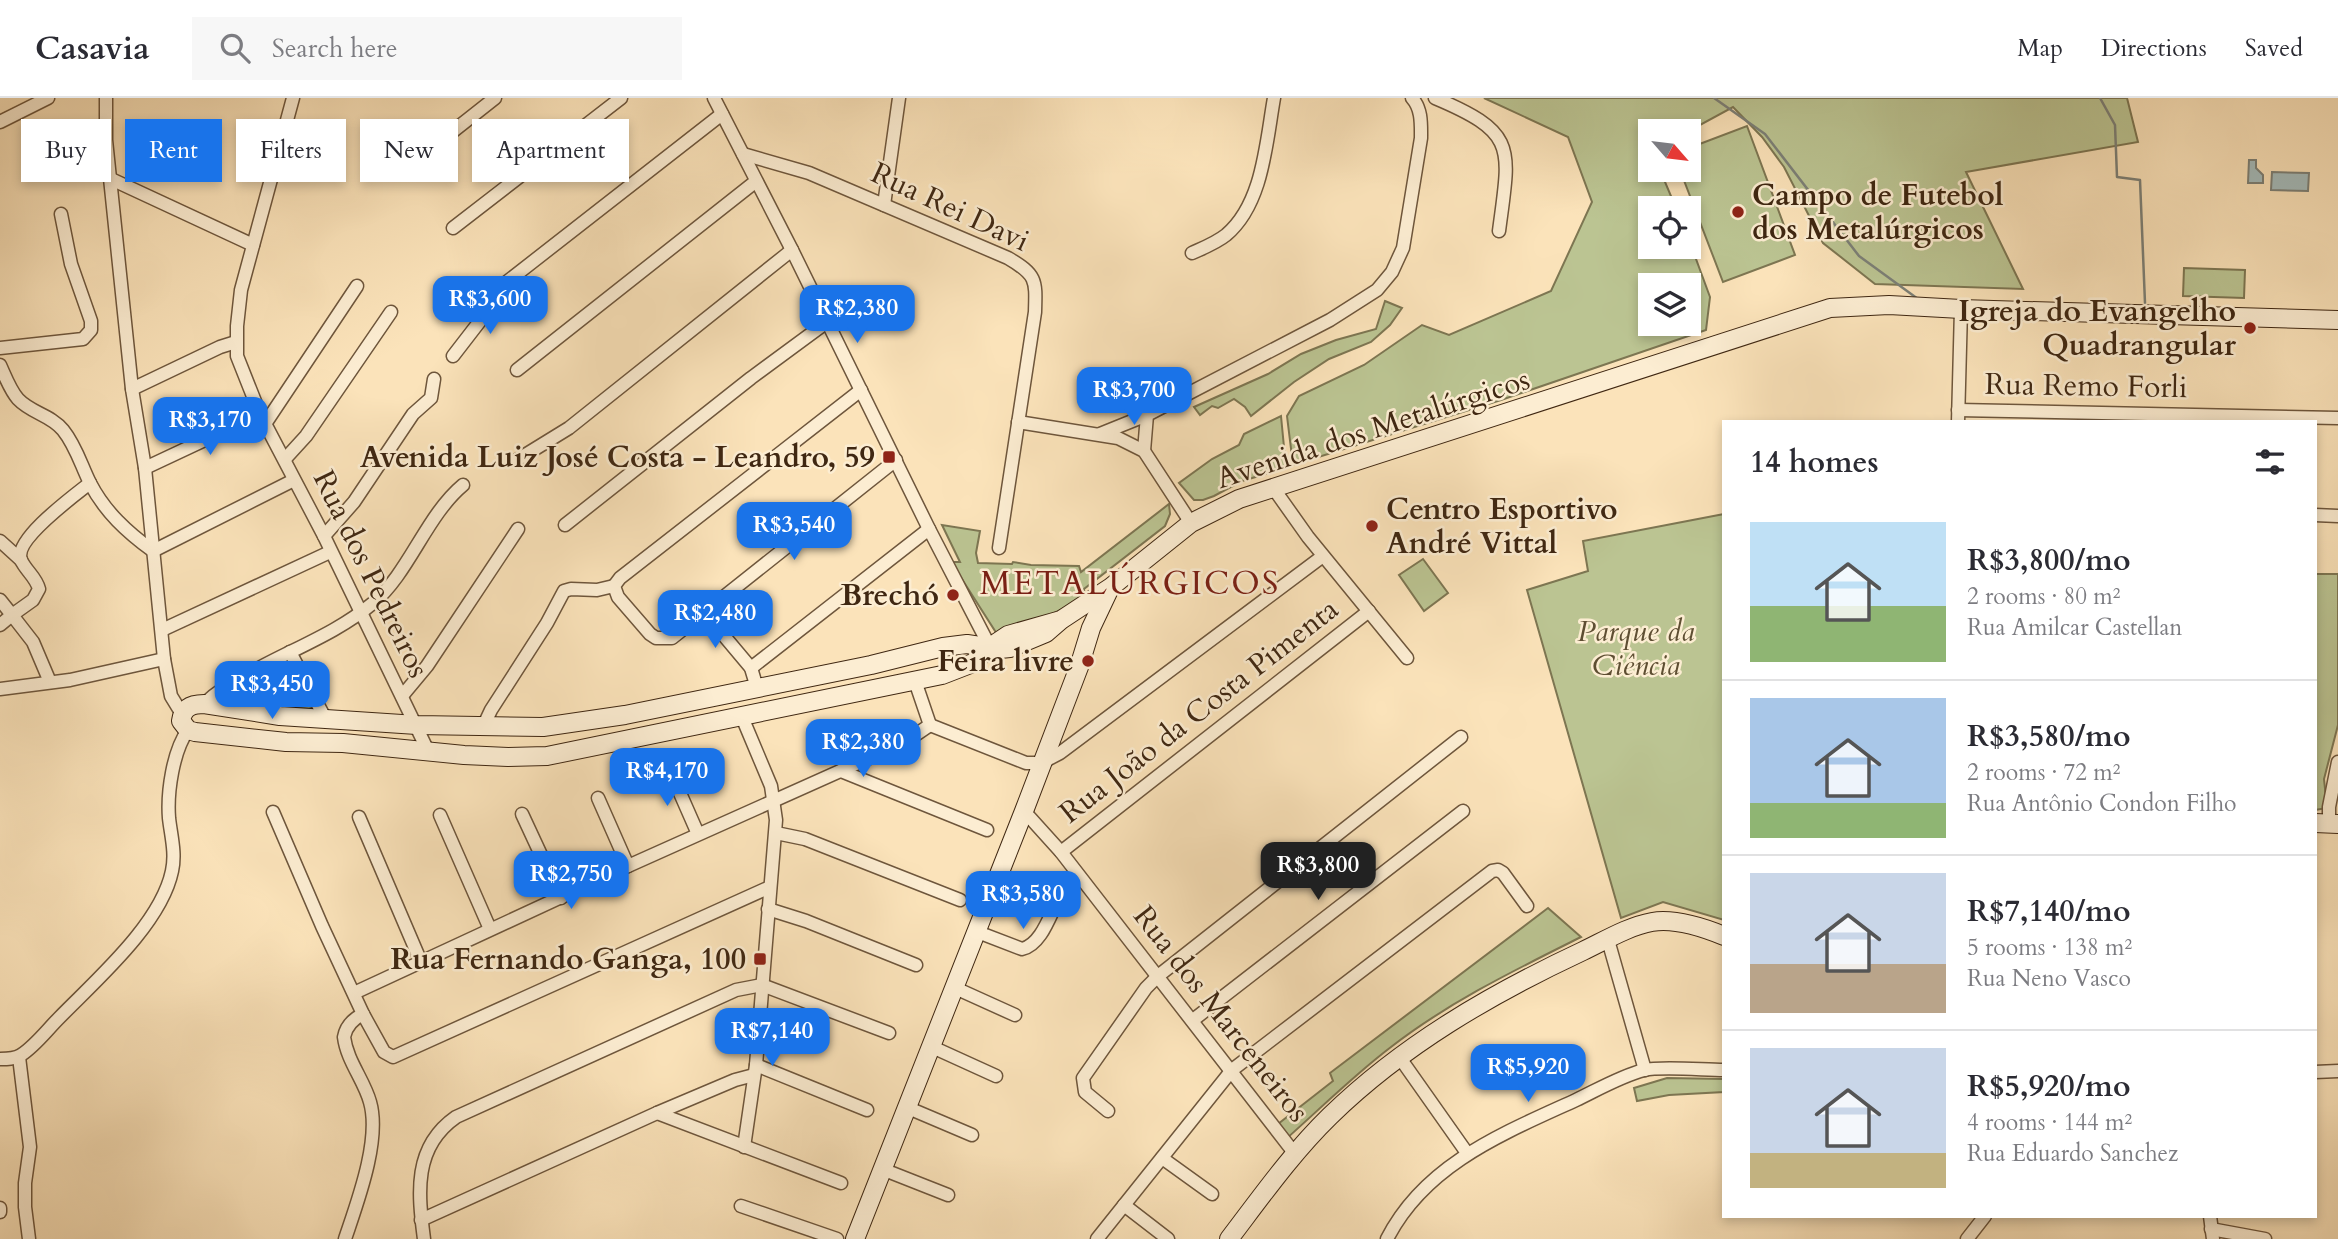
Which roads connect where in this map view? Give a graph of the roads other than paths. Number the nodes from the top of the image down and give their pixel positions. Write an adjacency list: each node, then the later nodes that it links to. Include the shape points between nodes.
1 (48, 98): 13 (street)
2 (106, 98): 12 (street)
3 (293, 98): 22 (street, Rua dos Pedreiros)
4 (495, 98): 14 (street)
5 (621, 98): 20 (street)
6 (714, 98): 11 (street)
7 (899, 98): 18 (street)
8 (1274, 98): 24 (street, via 1252,201 1225,236)
9 (1412, 98): 38 (street, via 1421,121 1421,138 1403,248 1377,290 1330,320)
10 (1435, 98): 21 (street, via 1478,117 1502,143 1506,182)
11 (722, 114): 15 (street); 32 (street, via 485,299 480,321)
12 (106, 119)
13 (0, 122)
14 (458, 127)
15 (743, 154): 17 (street); 18 (street, Rua Rei Davi, via 809,173)
16 (111, 179): 22 (street); 36 (street)
17 (755, 182): 23 (street); 34 (street)
18 (884, 205): 42 (street, Rua Rei Davi, via 1008,258 1029,272 1035,312)
19 (61, 214): 31 (street, via 91,330 83,339)
20 (453, 228)
21 (1499, 231)
22 (253, 245): 30 (street, Rua dos Pedreiros)
23 (792, 250): 29 (street); 46 (street, via 569,428)
24 (1192, 253)
25 (357, 286): 41 (street)
26 (1961, 309): 28 (main road, Avenida dos Metalúrgicos); 39 (street); 52 (main road, Avenida dos Metalúrgicos, via 1830,308)
27 (391, 312): 45 (street, via 306,436)
28 (2338, 320)
29 (827, 322): 37 (street); 56 (street)
30 (236, 342): 36 (street); 41 (street, Rua dos Pedreiros, via 241,367)
31 (0, 348)
32 (453, 356)
33 (0, 365): 50 (street, via 17,398 64,430)
34 (517, 370)
35 (434, 379): 59 (street, via 431,398 413,414 354,502)
36 (132, 388): 48 (street)
37 (861, 390): 47 (street); 67 (street, via 620,578)
38 (1147, 415): 43 (street); 44 (street)
39 (1958, 416): 40 (street, Rua Remo Forli)
40 (2338, 418)
41 (263, 419): 45 (street, Rua dos Pedreiros); 48 (street)
42 (1018, 422): 43 (street); 61 (street, Rua Rei Davi)
43 (1100, 434): 44 (street)
44 (1144, 451): 55 (street)
45 (285, 459): 49 (street, Rua dos Pedreiros)
46 (517, 460)
47 (896, 460): 58 (street); 71 (street)
48 (145, 468): 62 (street)
49 (294, 480): 59 (street, Rua dos Pedreiros); 62 (street)
50 (90, 483): 62 (street, via 117,522); 65 (street, via 30,536 21,548)
51 (463, 485): 72 (street, via 449,496 387,588)
52 (1275, 489): 55 (main road, Avenida dos Metalúrgicos, via 1240,499); 64 (street)
53 (2317, 515): 54 (street)
54 (2338, 516)
55 (1191, 523): 66 (main road, Avenida dos Metalúrgicos)
56 (565, 525)
57 (518, 529): 88 (street)
58 (929, 529): 78 (street); 82 (street)
59 (324, 536): 63 (street, Rua dos Pedreiros)
60 (0, 541): 65 (street)
61 (999, 548)
62 (152, 551): 76 (street)
63 (330, 552): 72 (street, Rua dos Pedreiros); 76 (street)
64 (1323, 556): 70 (street); 101 (street)
65 (21, 560): 73 (street, via 39,589 33,600)
66 (1111, 587): 69 (main road, Avenida dos Metalúrgicos); 75 (main road)
67 (616, 591): 71 (street, via 656,638 672,638); 95 (street, via 567,589)
68 (0, 600): 73 (street)
69 (1086, 605): 75 (main road); 78 (main road, Avenida dos Metalúrgicos, via 1061,620 1008,635)
70 (1369, 611): 80 (street); 116 (street, Rua João da Costa Pimenta)
71 (704, 612): 82 (street)
72 (360, 614): 79 (street); 88 (street, Rua dos Pedreiros)
73 (12, 615): 74 (street); 85 (street, via 33,642)
74 (0, 625)
75 (1091, 628): 101 (main road)
76 (162, 630): 81 (street)
77 (943, 647): 78 (main road, Avenida dos Metalúrgicos); 83 (main road, via 952,654); 86 (main road, Avenida dos Metalúrgicos)
78 (990, 647): 83 (main road, Avenida dos Metalúrgicos, via 974,663)
79 (290, 652): 89 (street, via 225,687); 91 (street)
80 (1407, 658)
81 (164, 659): 85 (street); 92 (street, via 171,696)
82 (751, 668): 86 (street)
83 (950, 672): 84 (main road, Avenida dos Metalúrgicos)
84 (915, 681): 90 (main road, Avenida dos Metalúrgicos); 93 (street)
85 (50, 682): 87 (street)
86 (757, 688): 96 (main road, Avenida dos Metalúrgicos)
87 (0, 689)
88 (402, 696): 94 (street, Rua dos Pedreiros)
89 (204, 704): 91 (main road, Avenida dos Metalúrgicos); 92 (main road, via 192,705)
90 (742, 717): 99 (main road, Avenida dos Metalúrgicos); 105 (street)
91 (326, 718): 94 (main road, Avenida dos Metalúrgicos)
92 (185, 722): 98 (main road, Avenida dos Metalúrgicos, via 286,742); 139 (street, via 172,777 172,871 163,896 139,934)
93 (930, 724): 101 (street, via 1015,760); 103 (street, via 915,737)
94 (416, 725): 95 (main road, Avenida dos Metalúrgicos); 98 (street, Rua dos Pedreiros)
95 (483, 727): 96 (main road, Avenida dos Metalúrgicos)
96 (542, 727): 99 (main road)
97 (1461, 737): 130 (street)
98 (428, 751): 99 (main road, Avenida dos Metalúrgicos)
99 (547, 756)
100 (2338, 762): 112 (street)
101 (1041, 763): 106 (main road)
102 (669, 768): 115 (street)
103 (841, 771): 105 (street); 113 (street)
104 (598, 798): 117 (street)
105 (774, 802): 114 (street); 115 (street)
106 (1024, 811): 116 (street, Rua dos Marceneiros); 125 (main road)
107 (1463, 811): 136 (street)
108 (273, 812): 133 (street)
109 (522, 814): 119 (street)
110 (440, 815): 124 (street)
111 (359, 817): 128 (street)
112 (2328, 823)
113 (987, 830)
114 (776, 833): 118 (street); 120 (street, via 805,839)
115 (698, 834): 117 (street)
116 (1061, 852): 130 (street, Rua dos Marceneiros)
117 (628, 866): 119 (street)
118 (770, 887): 123 (street); 134 (street, via 393,1058 384,1052)
119 (561, 898): 124 (street)
120 (960, 900)
121 (1059, 900): 125 (street, via 1028,948)
122 (1527, 906): 143 (street, via 1503,873 1492,871)
123 (768, 909): 129 (street); 131 (street)
124 (491, 929): 128 (street)
125 (975, 931): 132 (main road)
126 (1722, 935): 127 (main road, via 1670,921 1650,923)
127 (1608, 940): 140 (main road, via 1512,986 1439,1028); 144 (street)
128 (421, 962): 133 (street)
129 (916, 965)
130 (1158, 975): 136 (street, Rua dos Marceneiros); 151 (street, via 1083,1078 1085,1092)
131 (762, 985): 137 (street); 142 (street); 165 (street, via 736,990 456,1117 441,1128 426,1156 419,1185)
132 (953, 987): 135 (street); 138 (main road)
133 (354, 993): 134 (street)
134 (363, 1014): 168 (street, via 355,1018 344,1037 370,1100 373,1129)
135 (1016, 1015)
136 (1193, 1020): 143 (street, Rua dos Marceneiros)
137 (889, 1033)
138 (930, 1046): 148 (street); 149 (main road)
139 (19, 1057): 141 (street); 167 (street, via 30,1147 25,1183)
140 (1400, 1058): 155 (street); 156 (main road, via 1360,1088)
141 (0, 1059)
142 (755, 1070): 150 (street); 152 (street); 154 (street)
143 (1232, 1070): 156 (street, Rua dos Marceneiros); 157 (street)
144 (1645, 1070): 145 (street); 155 (street)
145 (1722, 1070)
146 (2338, 1071): 147 (street)
147 (2317, 1072)
148 (996, 1076)
149 (906, 1107): 153 (street); 158 (main road)
150 (867, 1110)
151 (1108, 1111)
152 (657, 1113): 154 (street); 165 (street)
153 (972, 1135)
154 (744, 1147): 159 (street)
155 (1467, 1153): 175 (street, via 1427,1184)
156 (1295, 1154): 174 (main road)
157 (1161, 1158): 160 (street); 162 (street)
158 (882, 1169): 161 (street); 171 (main road)
159 (841, 1183)
160 (1212, 1194)
161 (948, 1195)
162 (1124, 1205): 172 (street); 173 (street)
163 (741, 1206): 170 (street)
164 (1983, 1218): 176 (street)
165 (421, 1220): 169 (street)
166 (2212, 1228): 177 (street)
167 (29, 1239)
168 (345, 1239)
169 (424, 1239)
170 (837, 1239)
171 (855, 1239)
172 (1097, 1239)
173 (1168, 1239)
174 (1229, 1239)
175 (1387, 1239)
176 (1967, 1239)
177 (2265, 1239)

